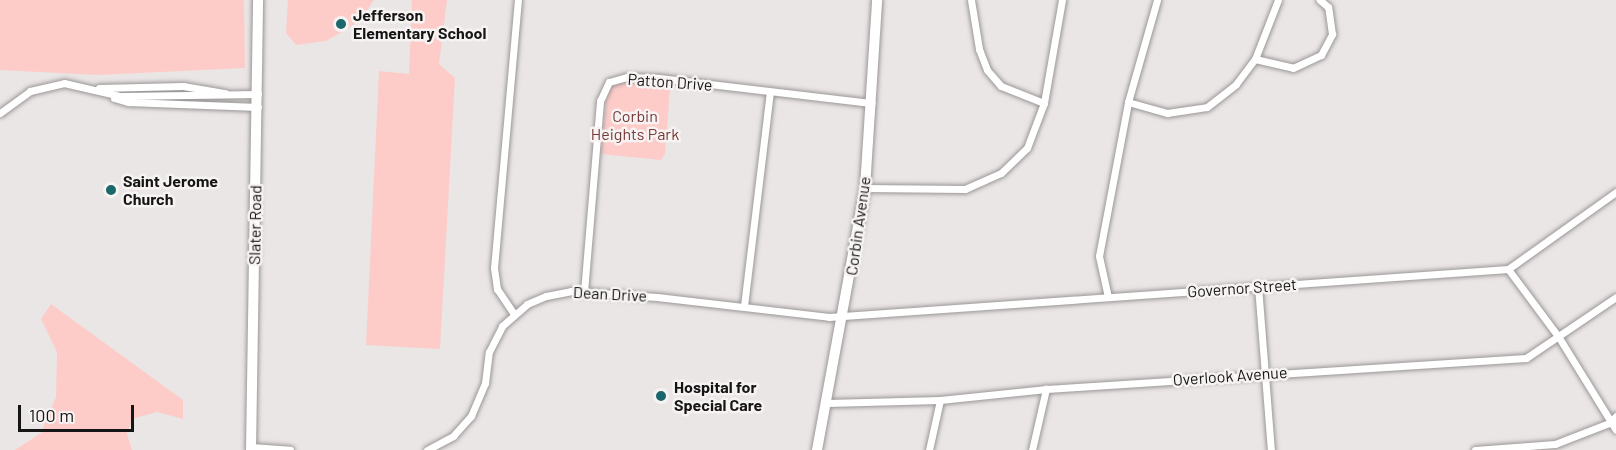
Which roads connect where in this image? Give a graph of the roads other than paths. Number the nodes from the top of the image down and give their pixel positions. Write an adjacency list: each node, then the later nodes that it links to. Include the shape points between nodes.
1 (258, 0): 12 (main road, Slater Road)
2 (518, 0): 26 (street, via 494,268 497,289)
3 (877, 0): 14 (main road, Corbin Avenue)
4 (971, 0): 15 (street, via 979,49 987,70 1001,86)
5 (1062, 0): 15 (street)
6 (1157, 0): 13 (street)
7 (1278, 0): 9 (street)
8 (1320, 0): 9 (street, via 1328,7 1332,34 1321,55 1293,68)
9 (1255, 58): 13 (street, via 1236,84 1207,107 1167,113)
10 (93, 88): 12 (street, via 120,96 198,98); 16 (street, via 128,102); 17 (street, via 64,83 30,91)
11 (770, 92): 14 (street, Patton Drive); 22 (street, Patton Drive, via 638,77 616,80 604,87); 25 (street)
12 (258, 94): 16 (main road, Slater Road)
13 (1128, 102): 23 (street, via 1099,256)
14 (872, 103): 18 (main road, Corbin Avenue)
15 (1044, 103): 18 (street, via 1027,148 1000,173 965,189)
16 (258, 107): 36 (main road, Slater Road)
17 (0, 113)
18 (865, 188): 27 (main road, Corbin Avenue)
19 (1616, 192): 20 (street)
20 (1508, 269): 21 (street, Governor Street); 28 (street)
21 (1258, 286): 23 (street, Governor Street); 29 (street)
22 (584, 292): 25 (street, Dean Drive); 26 (street, Dean Drive, via 546,296)
23 (1108, 297): 27 (street, Governor Street)
24 (1616, 297): 28 (street, Overlook Avenue)
25 (744, 306): 27 (street, Dean Drive, via 829,317)
26 (514, 314): 38 (street, Dean Drive, via 492,344 485,384 471,416 453,436)
27 (844, 315): 32 (main road, Corbin Avenue)
28 (1558, 336): 29 (street, Overlook Avenue, via 1526,358); 34 (street)
29 (1265, 374): 30 (street, Overlook Avenue); 42 (street)
30 (1046, 389): 31 (street, Overlook Avenue); 41 (street)
31 (940, 400): 32 (street, Overlook Avenue); 40 (street)
32 (827, 403): 39 (main road, Corbin Avenue)
33 (1616, 416): 34 (street)
34 (1609, 423): 35 (street); 43 (street, via 1555,444)
35 (1616, 430)
36 (251, 449): 37 (street)
37 (290, 450)
38 (427, 450)
39 (817, 450)
40 (929, 450)
41 (1032, 450)
42 (1271, 450)
43 (1475, 450)

